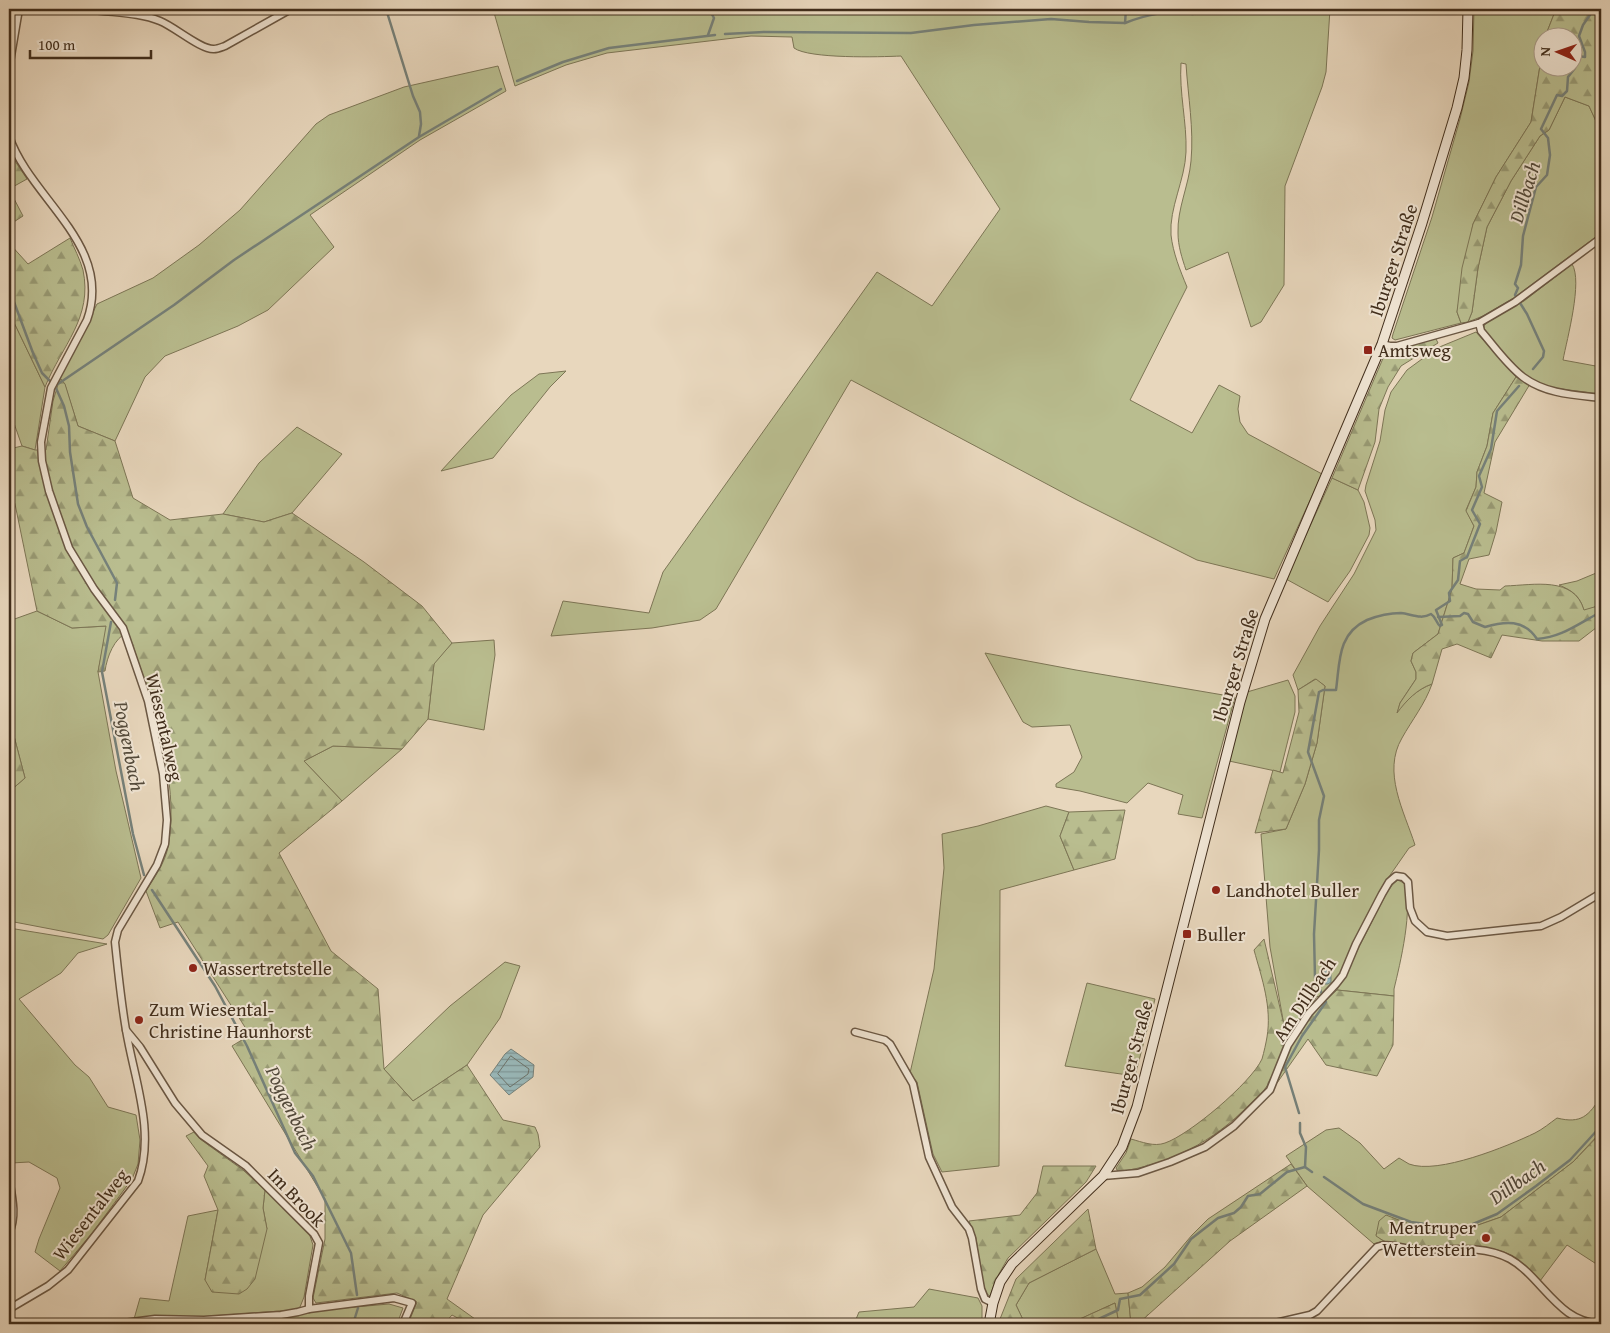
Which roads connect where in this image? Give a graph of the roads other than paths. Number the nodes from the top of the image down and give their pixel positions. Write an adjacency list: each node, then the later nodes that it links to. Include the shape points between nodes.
1 (19, 9): 5 (street)
2 (88, 9): 3 (street, via 159,20 202,47 214,49)
3 (291, 9)
4 (1468, 9): 9 (main road, Iburger Straße, via 1464,78 1457,108)
5 (9, 68)
6 (9, 136): 12 (street, Wiesentalweg, via 26,170 78,239 88,264 93,298 86,320 51,388 41,442 42,461 69,548 123,628 148,701 163,774 167,820 165,844 158,865 118,930 115,942)
7 (1601, 238): 8 (street, via 1515,302)
8 (1479, 323): 9 (street, via 1397,346); 10 (street, via 1481,331 1523,377 1545,389)
9 (1382, 344): 14 (main road, Iburger Straße, via 1264,619 1137,1106 1122,1147)
10 (1601, 398)
11 (1601, 893): 14 (street, Am Dillbach, via 1562,918 1541,926 1446,936 1427,932 1415,921 1410,908 1408,882 1396,876 1382,894 1342,975 1309,1013 1288,1044 1270,1090 1234,1126 1205,1147 1138,1173)
12 (126, 1029): 18 (street, Im Brook, via 174,1103 202,1135 246,1166 314,1234 319,1243); 19 (street, Wiesentalweg, via 145,1140 138,1181 68,1270)
13 (855, 1032): 17 (street, via 890,1044 913,1084 929,1157 952,1207 969,1229 980,1289)
14 (1103, 1176): 17 (main road, Iburger Straße, via 1012,1264 1000,1282)
15 (9, 1179): 16 (street, via 13,1204)
16 (9, 1233)
17 (993, 1303): 23 (main road, Iburger Straße)
18 (309, 1308): 20 (street, via 281,1315); 22 (street, via 394,1298 412,1303)
19 (9, 1309)
20 (204, 1322): 21 (street, via 155,1319)
21 (116, 1324)
22 (403, 1324)
23 (989, 1324)
24 (1271, 1324): 25 (street, via 1317,1311 1377,1247 1386,1245 1414,1250 1485,1250 1509,1258 1575,1317)
25 (1600, 1324)

